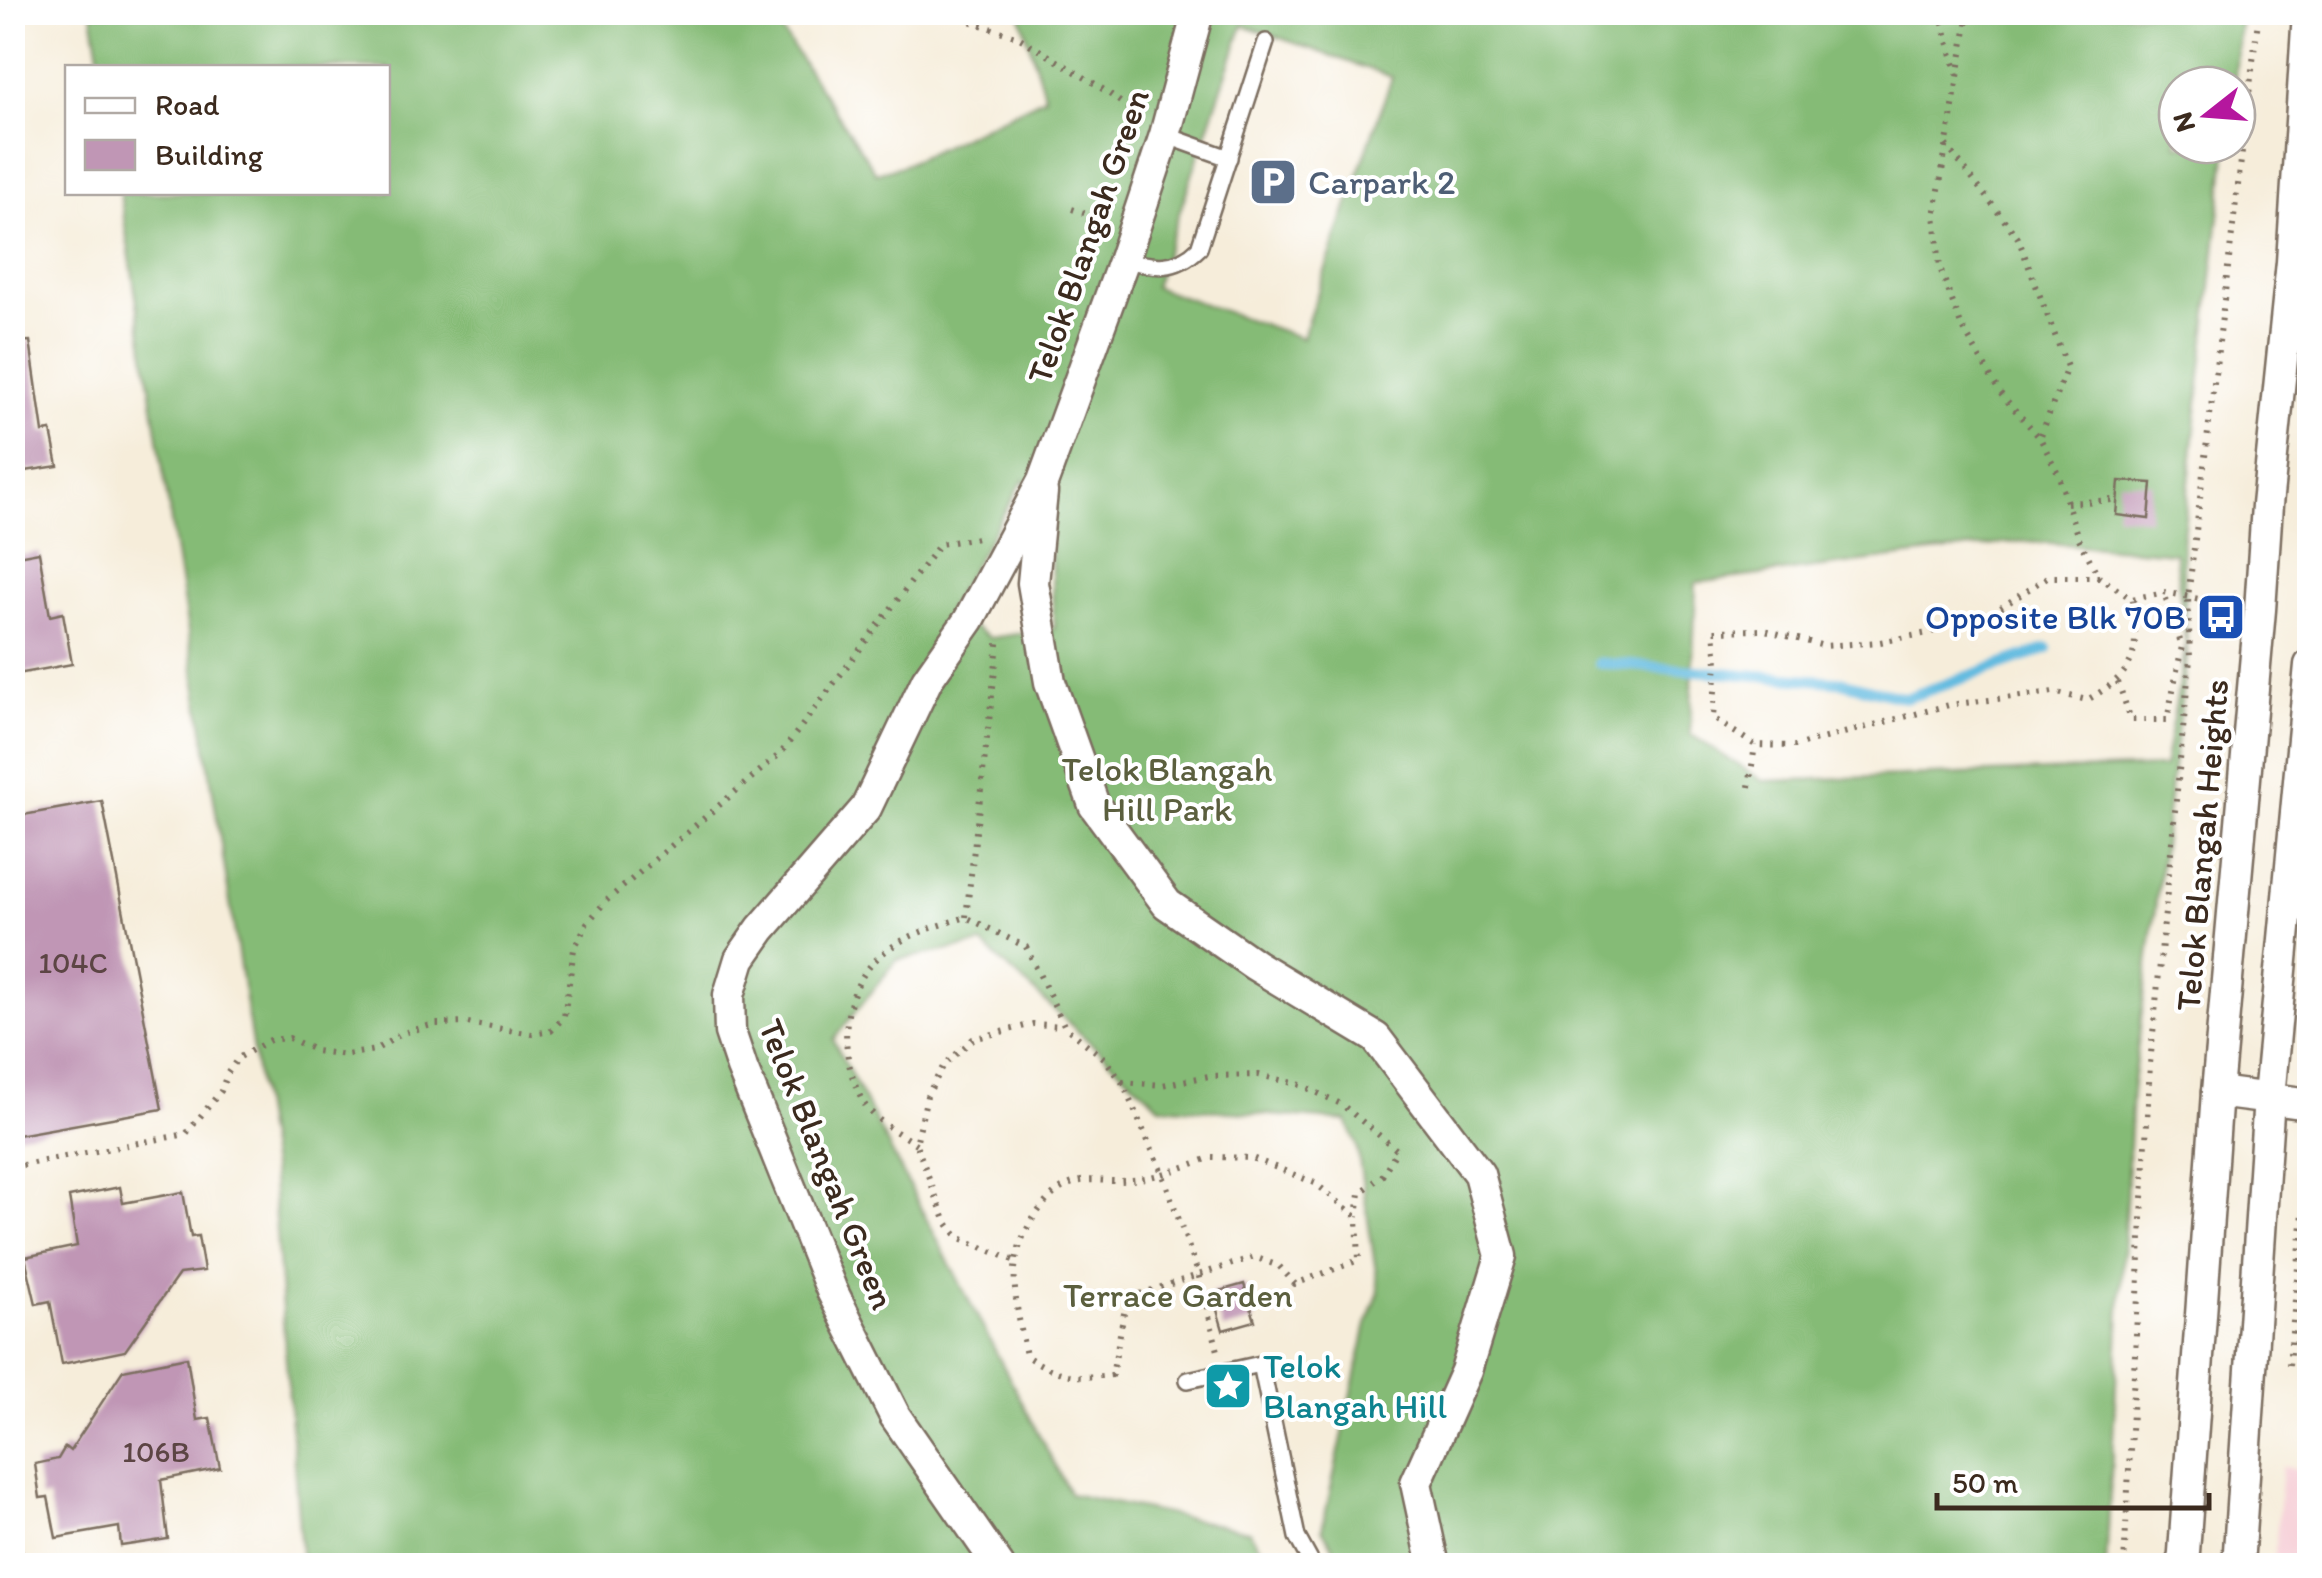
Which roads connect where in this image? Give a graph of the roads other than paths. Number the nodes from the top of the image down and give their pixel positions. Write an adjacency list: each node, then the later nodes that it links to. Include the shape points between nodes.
1 (1198, 12): 4 (street, Telok Blangah Green)
2 (2308, 12): 9 (street, Telok Blangah Heights, via 2292,262)
3 (1266, 42): 5 (lane)
4 (1166, 135): 5 (lane); 6 (street, Telok Blangah Green)
5 (1229, 158): 6 (lane, via 1199,248 1176,265)
6 (1124, 258): 7 (street, Telok Blangah Green)
7 (1043, 482): 15 (street, Telok Blangah Green, via 969,620 927,680 866,808 761,929 740,959 729,995 730,1032 742,1068 832,1291 895,1416); 17 (street, Telok Blangah Green, via 1033,582 1050,682 1094,805 1167,904 1376,1038 1479,1174 1501,1256 1466,1371 1416,1483)
8 (2310, 665): 10 (street)
9 (2217, 1092): 10 (street); 18 (street, Telok Blangah Heights)
10 (2269, 1097): 11 (street); 19 (street)
11 (2310, 1104)
12 (1188, 1380): 16 (lane, via 1262,1364 1298,1538)
13 (12, 1546): 14 (lane)
14 (17, 1566)
15 (1000, 1566)
16 (1313, 1566)
17 (1434, 1566)
18 (2184, 1566)
19 (2238, 1566)

